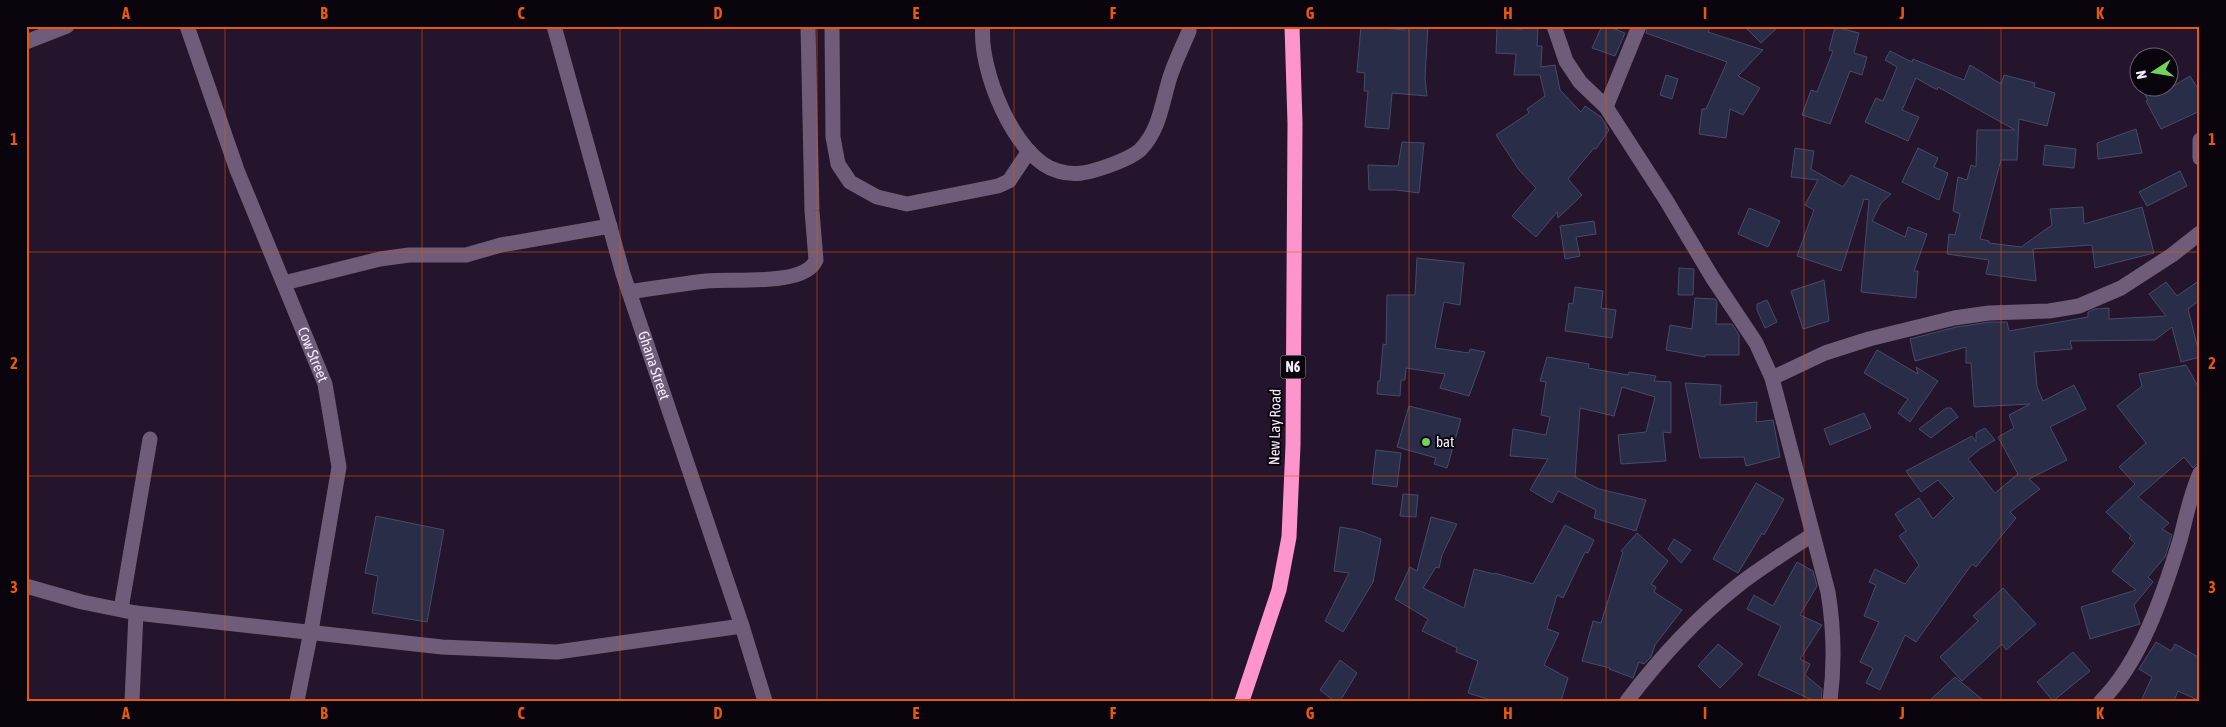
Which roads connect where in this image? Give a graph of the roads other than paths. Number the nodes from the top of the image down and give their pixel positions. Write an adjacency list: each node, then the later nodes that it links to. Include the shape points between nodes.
1 (67, 26): 11 (street)
2 (188, 26): 18 (street, Cow Street, via 237,170)
3 (554, 26): 16 (street, Ghana Street)
4 (808, 26): 19 (street, via 816,260 813,266 802,273 770,280 709,281)
5 (832, 26): 14 (street, via 834,138 838,164 850,182 877,197 907,204 998,186 1009,181)
6 (984, 26): 14 (street, via 982,38 989,72 1008,123)
7 (1189, 26): 14 (street, via 1154,133 1139,151 1111,165 1082,174 1057,171)
8 (1292, 26): 32 (highway, New Lay Road / N6, via 1295,132 1293,445 1289,537 1279,590)
9 (1554, 26): 12 (street, via 1566,61 1580,82)
10 (1639, 26): 12 (street)
11 (26, 42)
12 (1606, 107): 20 (street, via 1756,343)
13 (2200, 140): 15 (street)
14 (1029, 152)
15 (2200, 158)
16 (610, 226): 18 (street, via 501,245 466,255 409,255 380,259); 19 (street, Ghana Street)
17 (2200, 233): 20 (street, via 2121,288 2079,306 1954,318 1825,353)
18 (284, 283): 28 (street, Cow Street, via 325,384 339,467)
19 (630, 292): 27 (street, Ghana Street)
20 (1772, 378): 23 (street)
21 (150, 438): 25 (street)
22 (2200, 473): 35 (street, via 2165,582 2138,650)
23 (1812, 534): 33 (street, via 1736,586 1696,621 1658,661); 34 (street, via 1828,592 1833,626 1834,664)
24 (26, 586): 25 (street)
25 (121, 609): 26 (street)
26 (136, 613): 28 (street); 29 (street)
27 (742, 626): 28 (street, via 557,652 442,647); 31 (street, Ghana Street)
28 (311, 631): 30 (street, Cow Street)
29 (132, 701)
30 (297, 701)
31 (765, 701)
32 (1242, 701)
33 (1627, 701)
34 (1830, 701)
35 (2101, 701)

